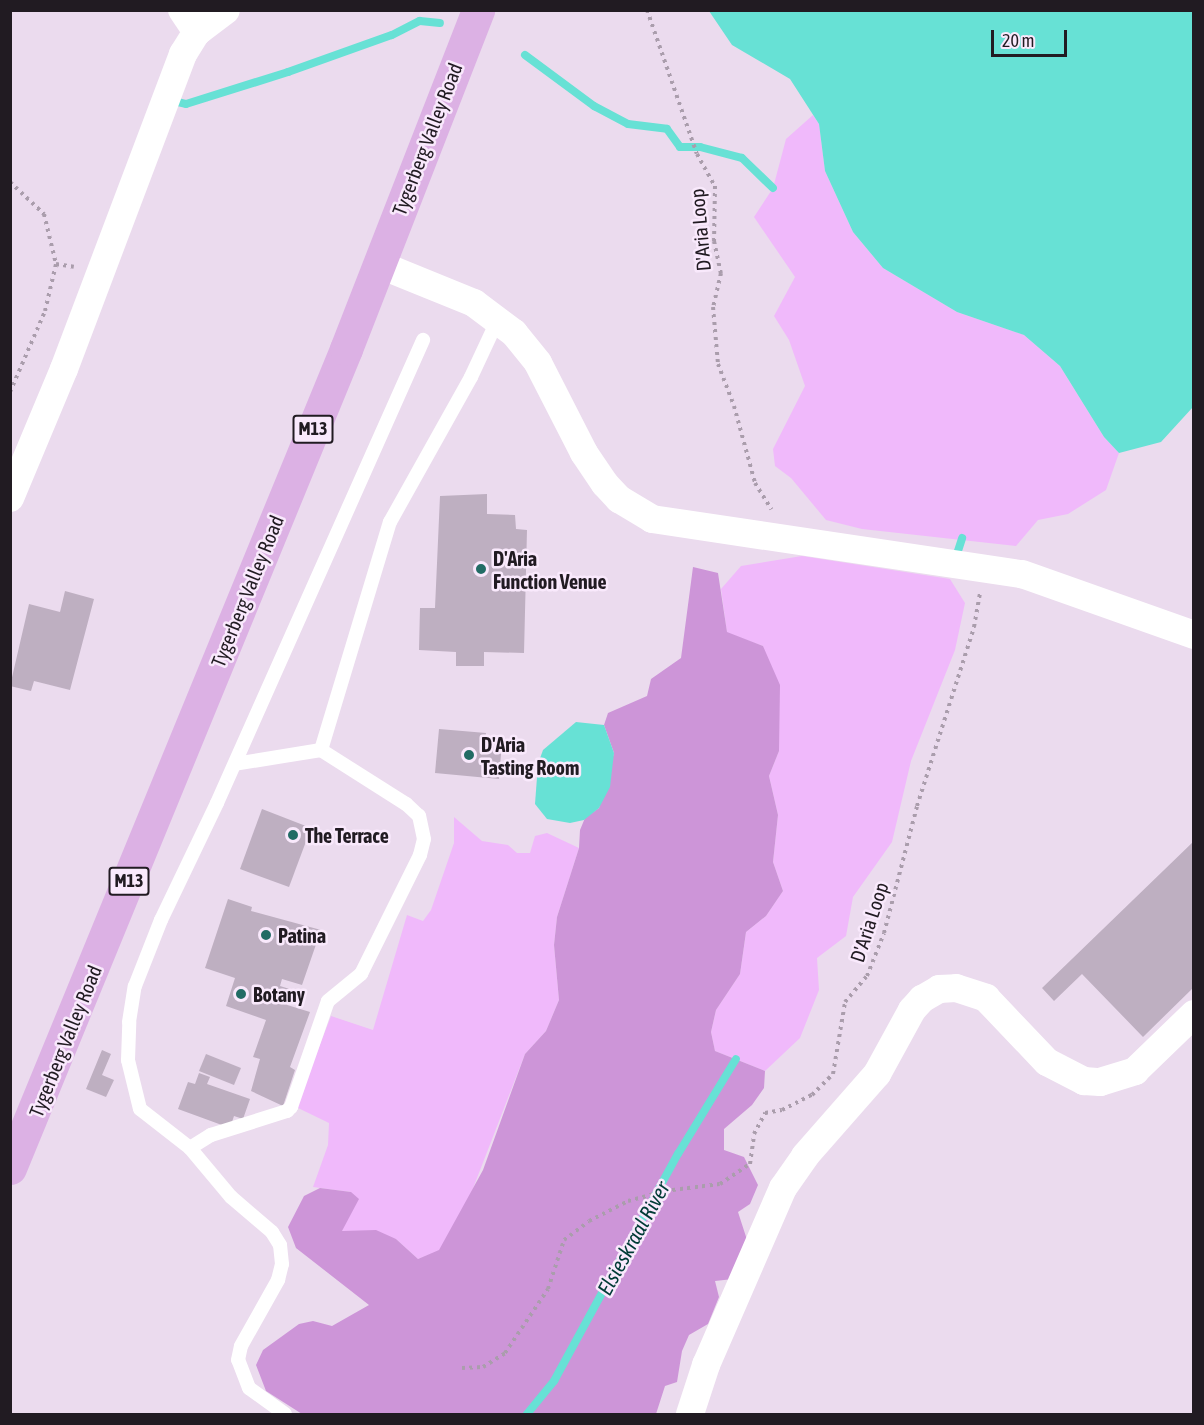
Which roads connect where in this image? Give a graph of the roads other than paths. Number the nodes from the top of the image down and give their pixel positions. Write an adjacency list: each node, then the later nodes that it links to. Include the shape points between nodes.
1 (226, 10): 3 (street)
2 (477, 10): 4 (main road, Tygerberg Valley Road / M13)
3 (189, 22): 7 (street, via 174,76 102,271)
4 (378, 264): 5 (street, via 451,292); 13 (main road, Tygerberg Valley Road / M13)
5 (498, 319): 8 (street, via 538,363 584,453 619,499 662,523 1003,572 1058,584); 9 (lane, via 471,377 390,522)
6 (423, 340): 10 (lane)
7 (10, 498)
8 (1194, 635)
9 (321, 750): 10 (lane); 12 (lane, via 362,773 419,816 424,839 420,855 361,974 328,1001 291,1107 287,1112 211,1135)
10 (235, 764): 12 (lane, via 148,950 135,986 129,1023 128,1060 140,1109)
11 (1194, 1014): 15 (street, via 1135,1071 1100,1082 1084,1081 1047,1062 986,998 956,988 939,990 922,999 877,1074 805,1156 783,1188 714,1344)
12 (190, 1148): 14 (lane, via 231,1197 272,1232 280,1245 282,1264 278,1280 241,1346 238,1360 249,1388)
13 (10, 1168)
14 (285, 1414)
15 (690, 1414)

